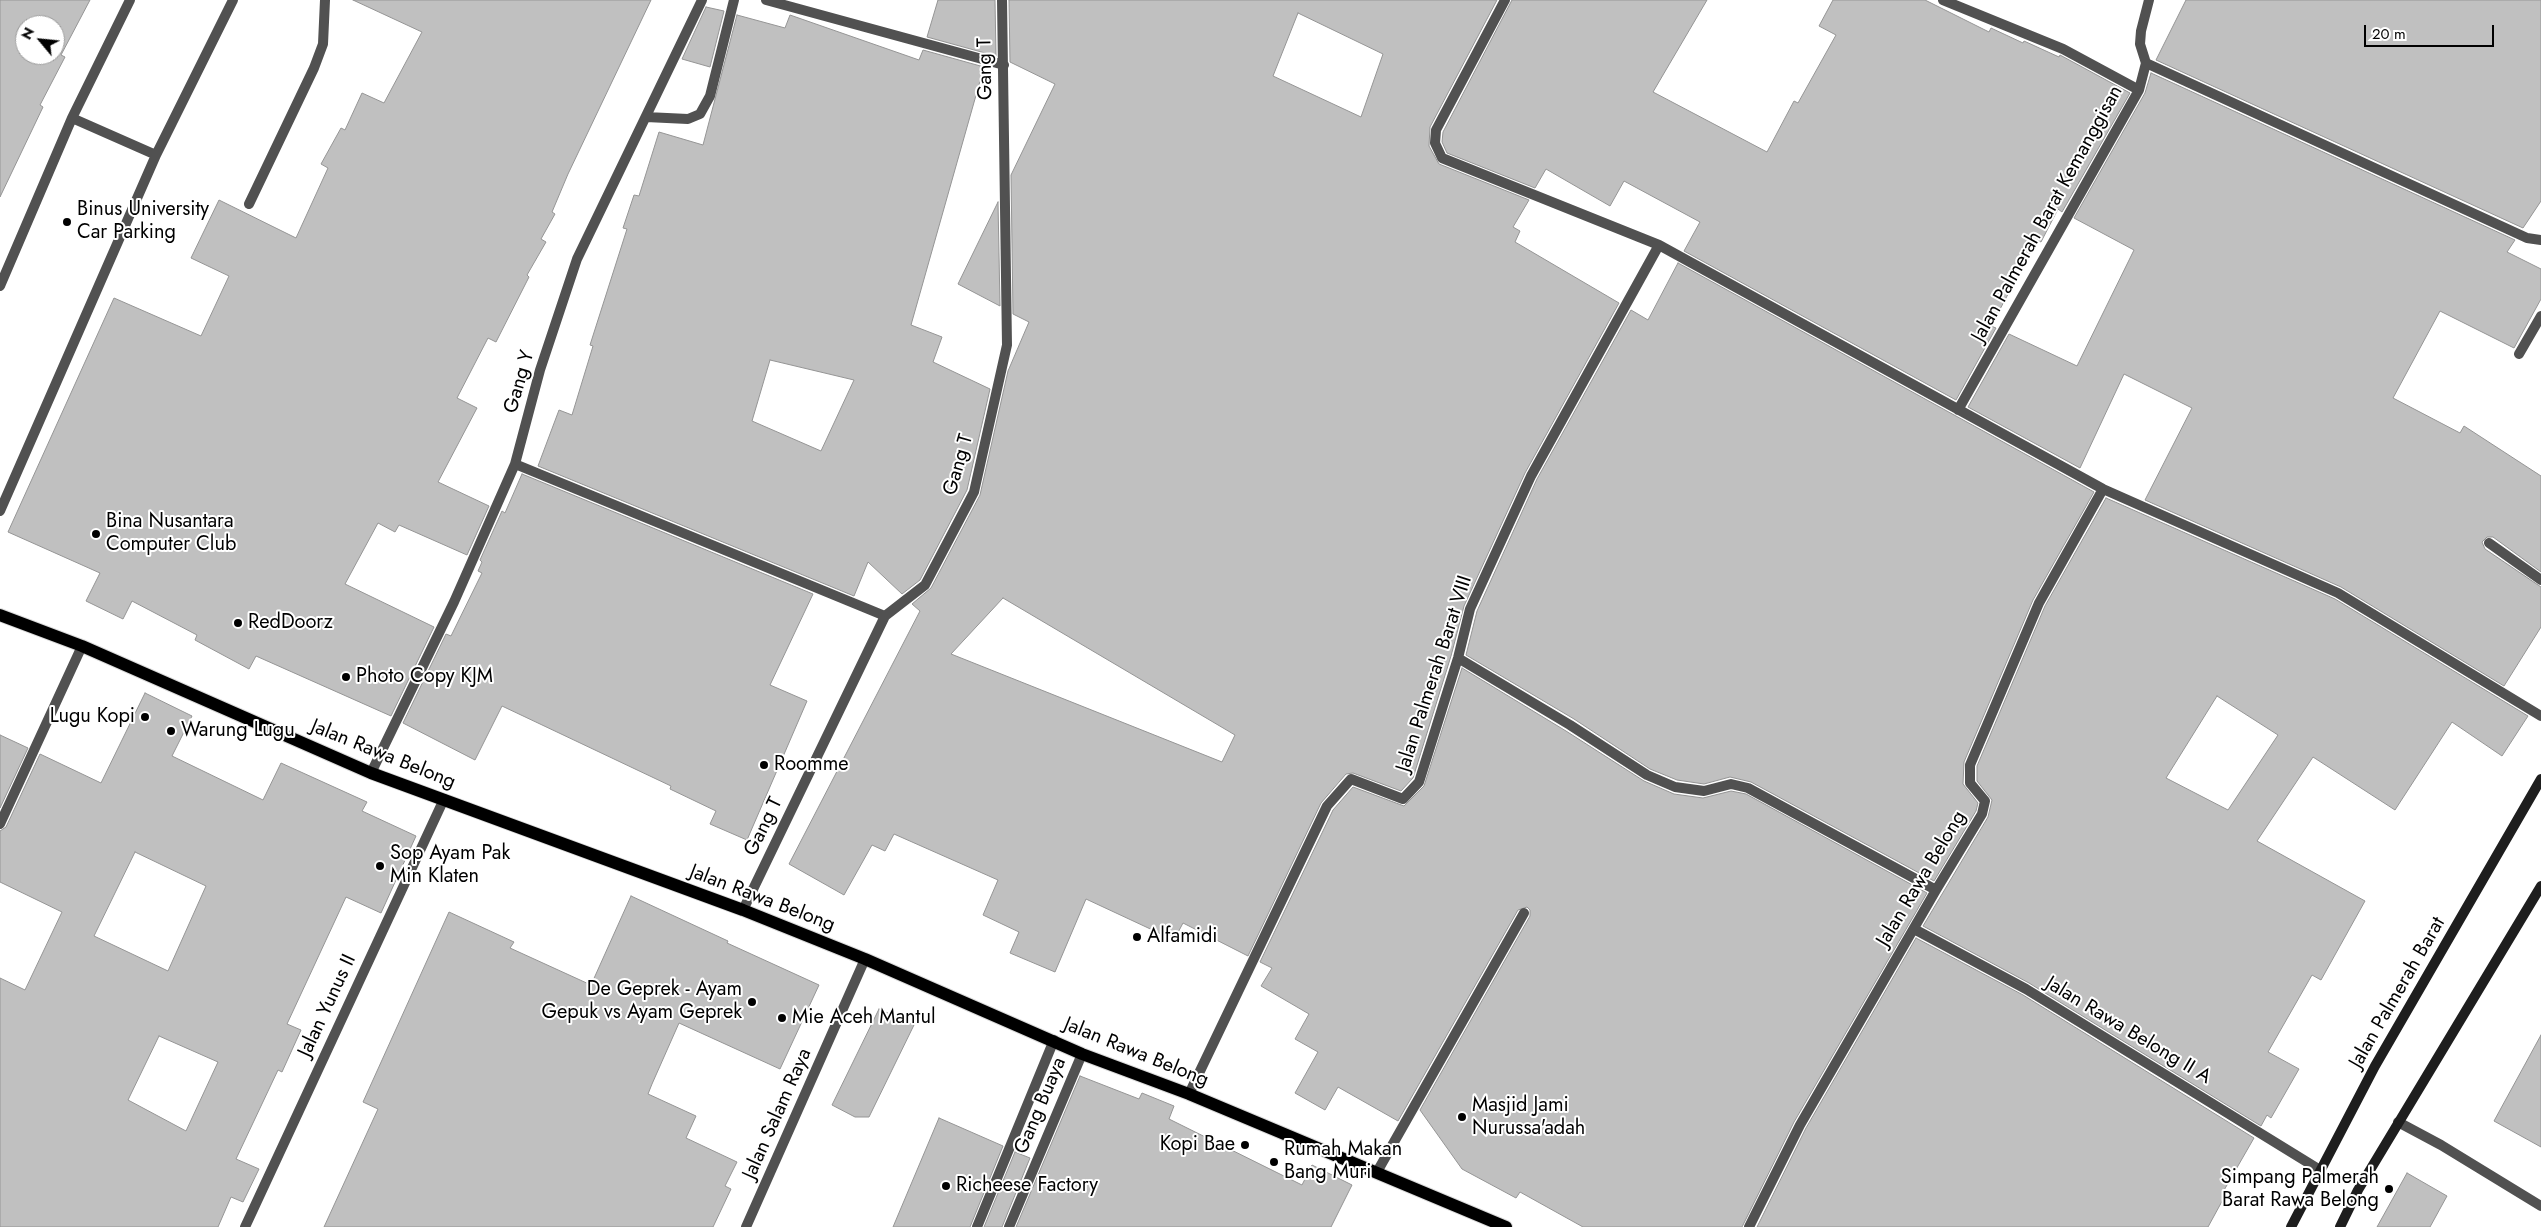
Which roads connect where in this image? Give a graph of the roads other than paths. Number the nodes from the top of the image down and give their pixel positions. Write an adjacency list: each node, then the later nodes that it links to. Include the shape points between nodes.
1 (130, 0): 15 (street)
2 (233, 0): 16 (street)
3 (325, 0): 17 (street, via 323,44)
4 (702, 0): 14 (street, Gang Y)
5 (734, 0): 14 (street, via 710,96 700,114 688,119)
6 (766, 0): 12 (street)
7 (1002, 0): 12 (street, Gang T)
8 (1505, 0): 19 (street, via 1436,130 1435,143 1442,158)
9 (1943, 0): 13 (street, via 2063,49)
10 (2148, 0): 11 (street, Jalan Palmerah Barat Kemanggisan, via 2140,44)
11 (2146, 62): 13 (street, Jalan Palmerah Barat Kemanggisan); 18 (street, via 2527,238)
12 (1004, 65): 30 (street, Gang T, via 1007,345 974,492 925,585)
13 (2139, 90): 23 (street, Jalan Palmerah Barat Kemanggisan)
14 (646, 117): 24 (street, Gang Y, via 577,259 540,370)
15 (72, 118): 16 (street); 20 (street)
16 (156, 155): 26 (street)
17 (249, 204)
18 (2541, 240)
19 (1659, 246): 23 (street); 32 (street, Jalan Palmerah Barat VIII, via 1530,476 1470,609)
20 (0, 286)
21 (2541, 316): 22 (street)
22 (2519, 354)
23 (1958, 410): 25 (street)
24 (515, 464): 30 (street); 34 (street, Gang Y, via 454,602)
25 (2103, 489): 33 (street, via 2338,593); 39 (street, Jalan Rawa Belong, via 2039,603 1970,765 1970,784 1986,805)
26 (0, 511)
27 (2489, 543): 28 (street)
28 (2541, 580)
29 (0, 615): 31 (main road, Jalan Rawa Belong)
30 (885, 616): 40 (street, Gang T)
31 (82, 646): 34 (main road, Jalan Rawa Belong); 37 (street)
32 (1458, 658): 39 (street, via 1647,775 1675,787 1704,791 1730,784 1748,788); 46 (street, Jalan Palmerah Barat VIII, via 1420,782 1403,799 1351,779 1327,806)
33 (2541, 716)
34 (371, 773): 36 (main road, Jalan Rawa Belong)
35 (2541, 779): 48 (main road, Jalan Palmerah Barat, via 2375,1066)
36 (444, 799): 40 (main road, Jalan Rawa Belong); 51 (street, Jalan Yunus II)
37 (0, 824)
38 (2541, 886): 47 (main road)
39 (1936, 890): 42 (street, Jalan Rawa Belong)
40 (743, 910): 43 (main road, Jalan Rawa Belong)
41 (1524, 913): 49 (street)
42 (1914, 928): 48 (street, Jalan Rawa Belong II A, via 2026,990); 56 (street, Jalan Rawa Belong, via 1800,1125)
43 (865, 959): 44 (main road, Jalan Rawa Belong); 52 (street, Jalan Salam Raya)
44 (1054, 1040): 45 (main road, Jalan Rawa Belong); 53 (street)
45 (1082, 1054): 46 (main road, Jalan Rawa Belong); 54 (street, Gang Buaya)
46 (1189, 1094): 49 (main road, Jalan Rawa Belong)
47 (2398, 1122): 50 (street); 58 (main road)
48 (2320, 1170): 57 (main road, Jalan Palmerah Barat)
49 (1377, 1172): 55 (main road, Jalan Rawa Belong)
50 (2541, 1206)
51 (244, 1227)
52 (746, 1227)
53 (977, 1227)
54 (1010, 1227)
55 (1506, 1227)
56 (1748, 1227)
57 (2291, 1227)
58 (2340, 1227)

